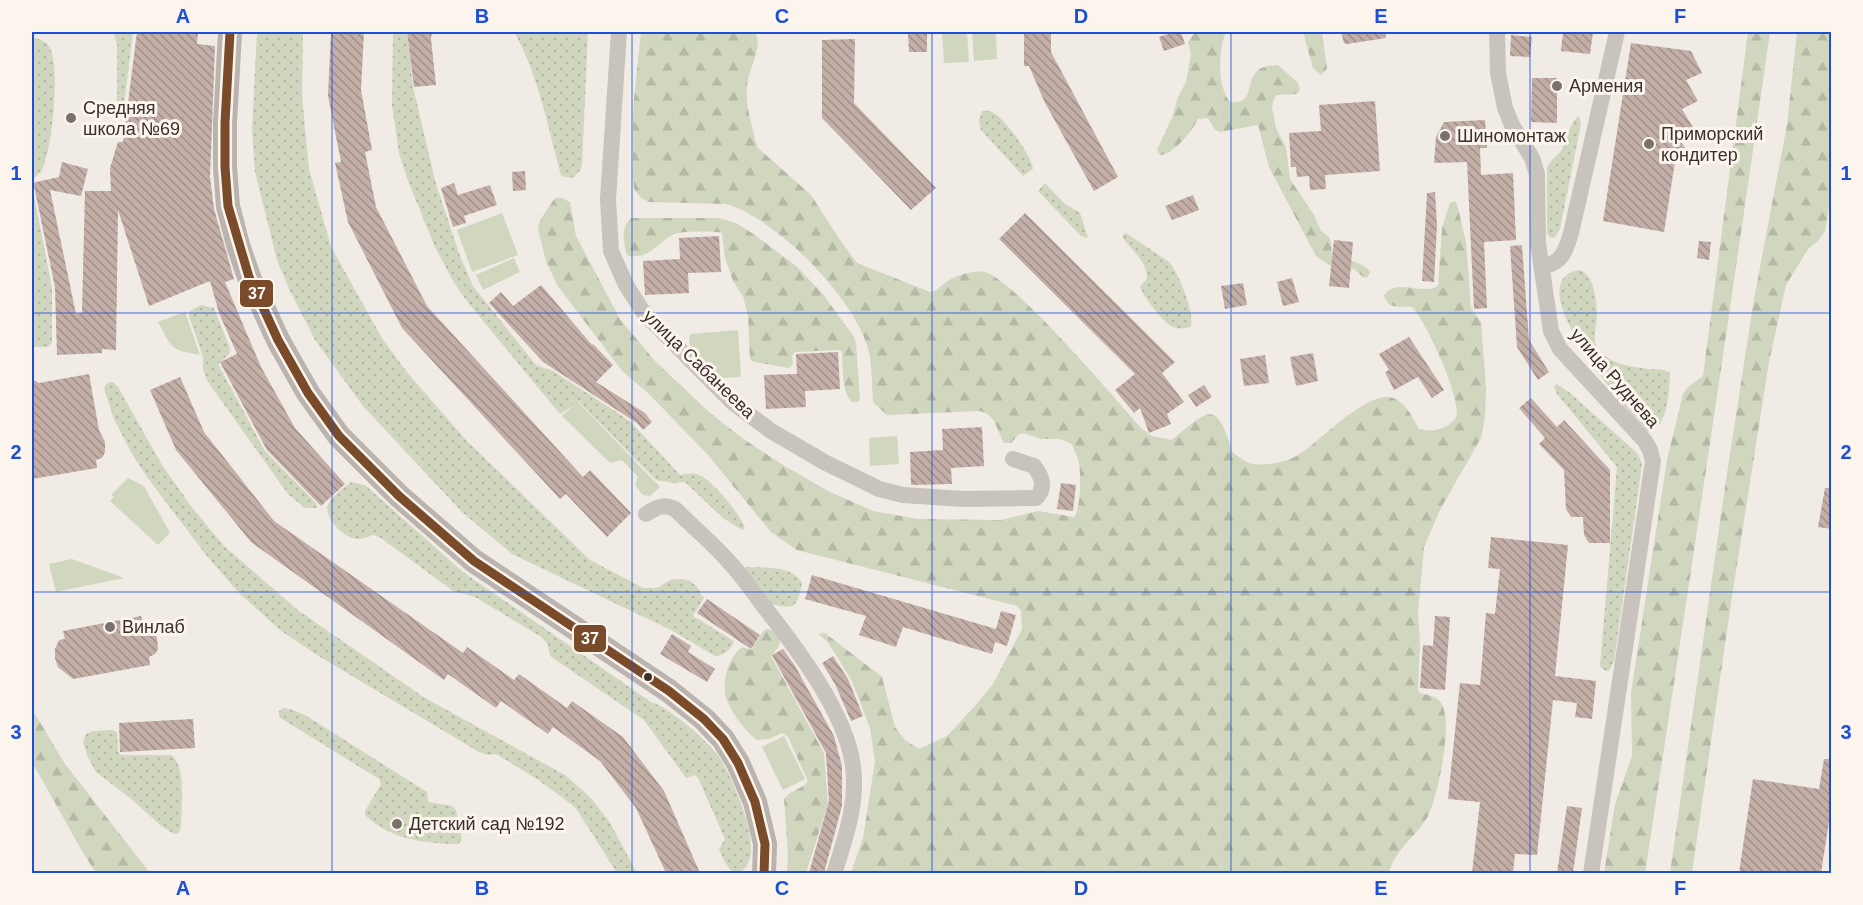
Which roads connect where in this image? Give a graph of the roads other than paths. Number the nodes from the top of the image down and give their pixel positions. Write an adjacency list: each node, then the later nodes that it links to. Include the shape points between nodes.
1 (230, 32): 8 (street, via 225,123 228,206 249,277 308,393 339,436 399,496 474,561 669,691 723,739 755,802 765,844)
2 (619, 32): 6 (street, улица Сабанеева, via 608,199 611,251 644,313 731,400 771,431 879,489 943,498 1036,498 1042,490 1040,474 1034,465)
3 (1497, 32): 5 (street, улица Руднева, via 1498,73 1505,108 1537,174)
4 (1617, 32): 5 (street, via 1571,233 1562,256 1556,263)
5 (1542, 267): 10 (street, улица Руднева, via 1551,330 1560,349 1636,430 1653,461)
6 (1012, 459)
7 (646, 514): 9 (street, via 660,506 675,509 730,563 825,693 848,744 853,767 848,832)
8 (764, 873)
9 (834, 873)
10 (1591, 873)

